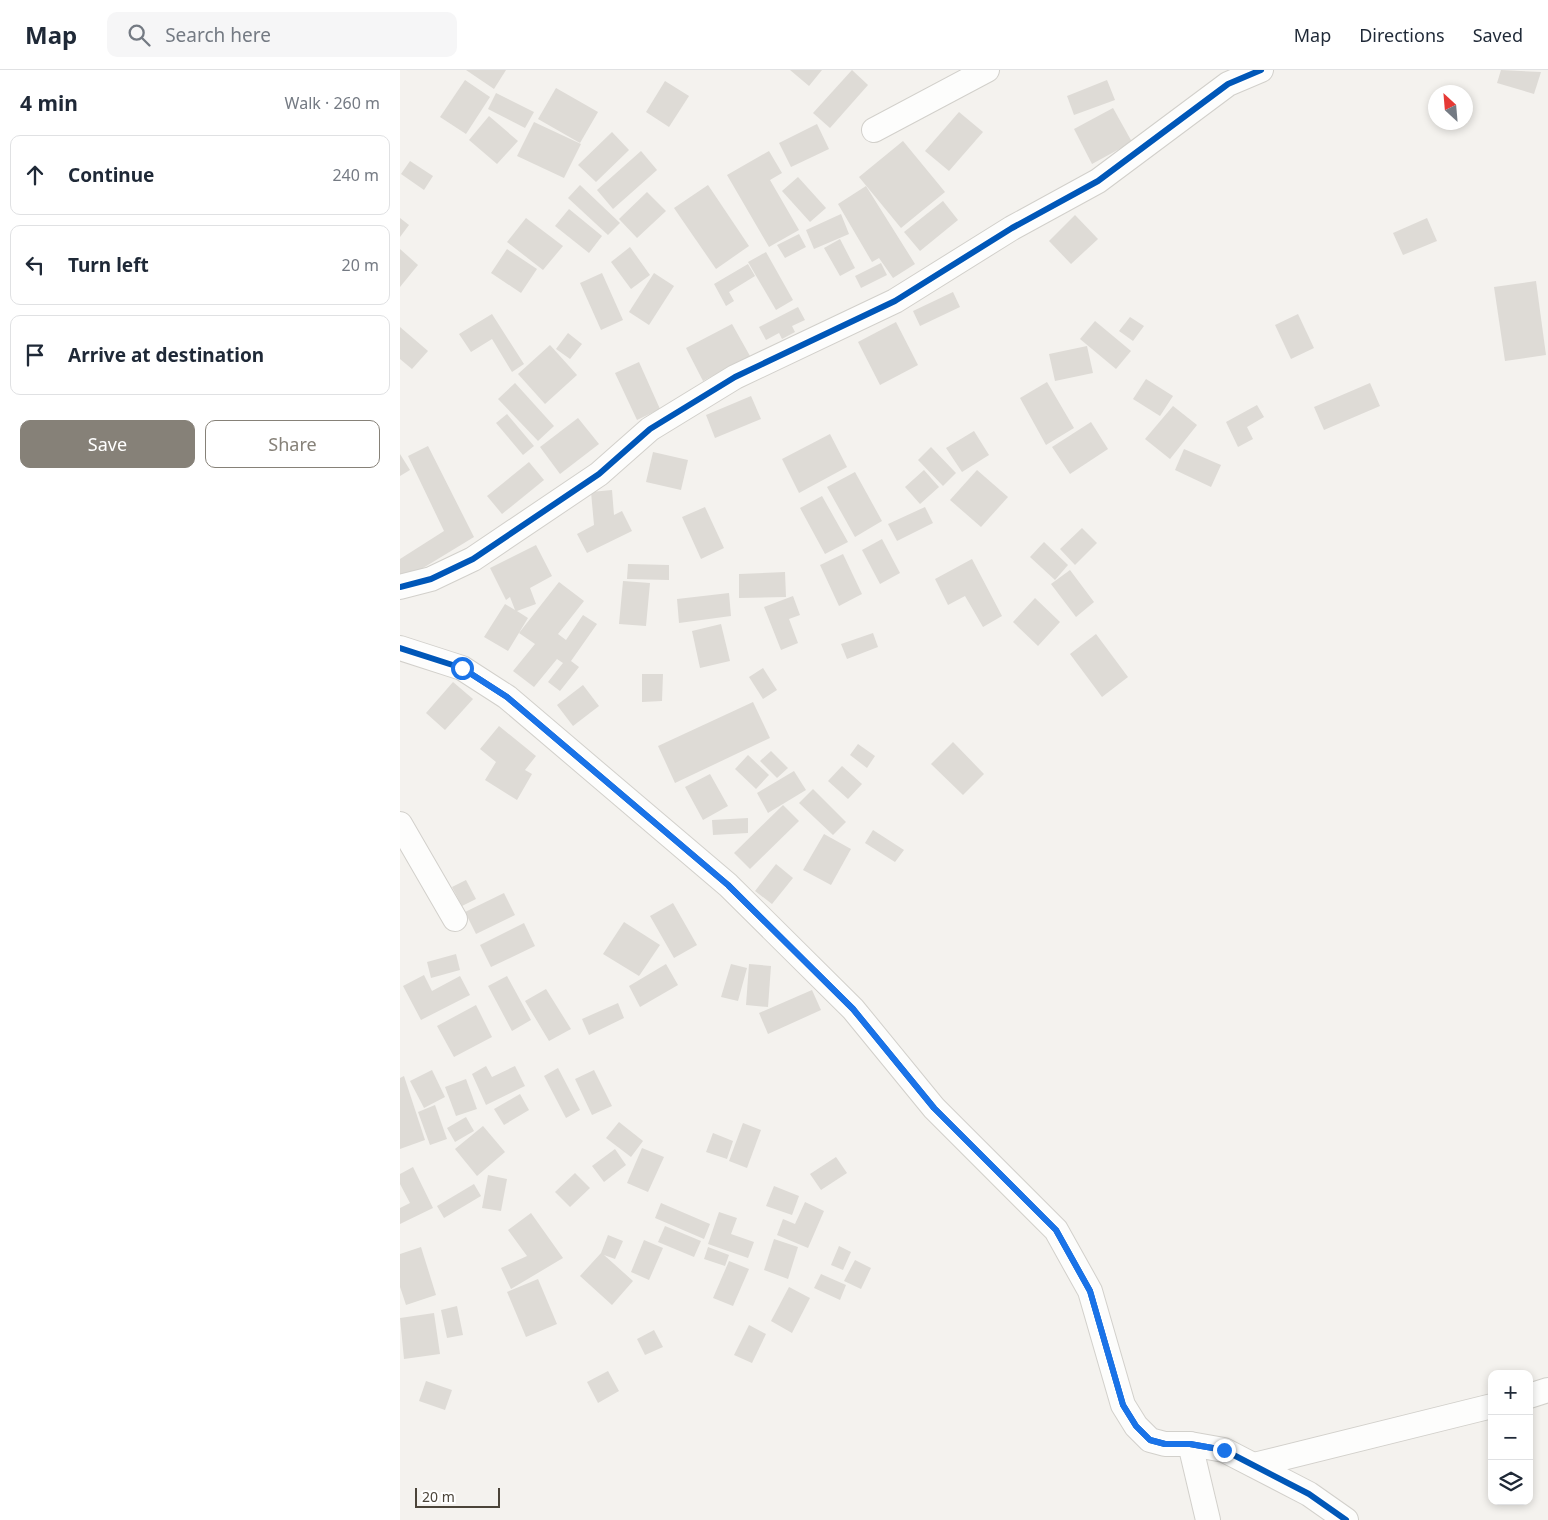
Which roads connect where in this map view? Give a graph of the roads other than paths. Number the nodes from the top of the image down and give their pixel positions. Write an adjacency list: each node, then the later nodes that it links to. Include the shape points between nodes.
1 (987, 70): 3 (street)
2 (1261, 70): 4 (street, via 1228,84 1098,181 1012,228 895,301 735,378 650,430 599,474 473,559 431,579)
3 (874, 130)
4 (400, 587)
5 (400, 648): 11 (street, via 462,668 507,697 728,885 793,947 853,1009 934,1108 1056,1230 1090,1291 1123,1405 1136,1426 1150,1440)
6 (400, 824): 7 (street)
7 (455, 918)
8 (1548, 1390): 9 (street)
9 (1533, 1395)
10 (1488, 1407): 12 (street)
11 (1190, 1444): 12 (street, via 1224,1450); 13 (street)
12 (1254, 1465): 14 (street, via 1309,1494)
13 (1208, 1520)
14 (1346, 1520)

